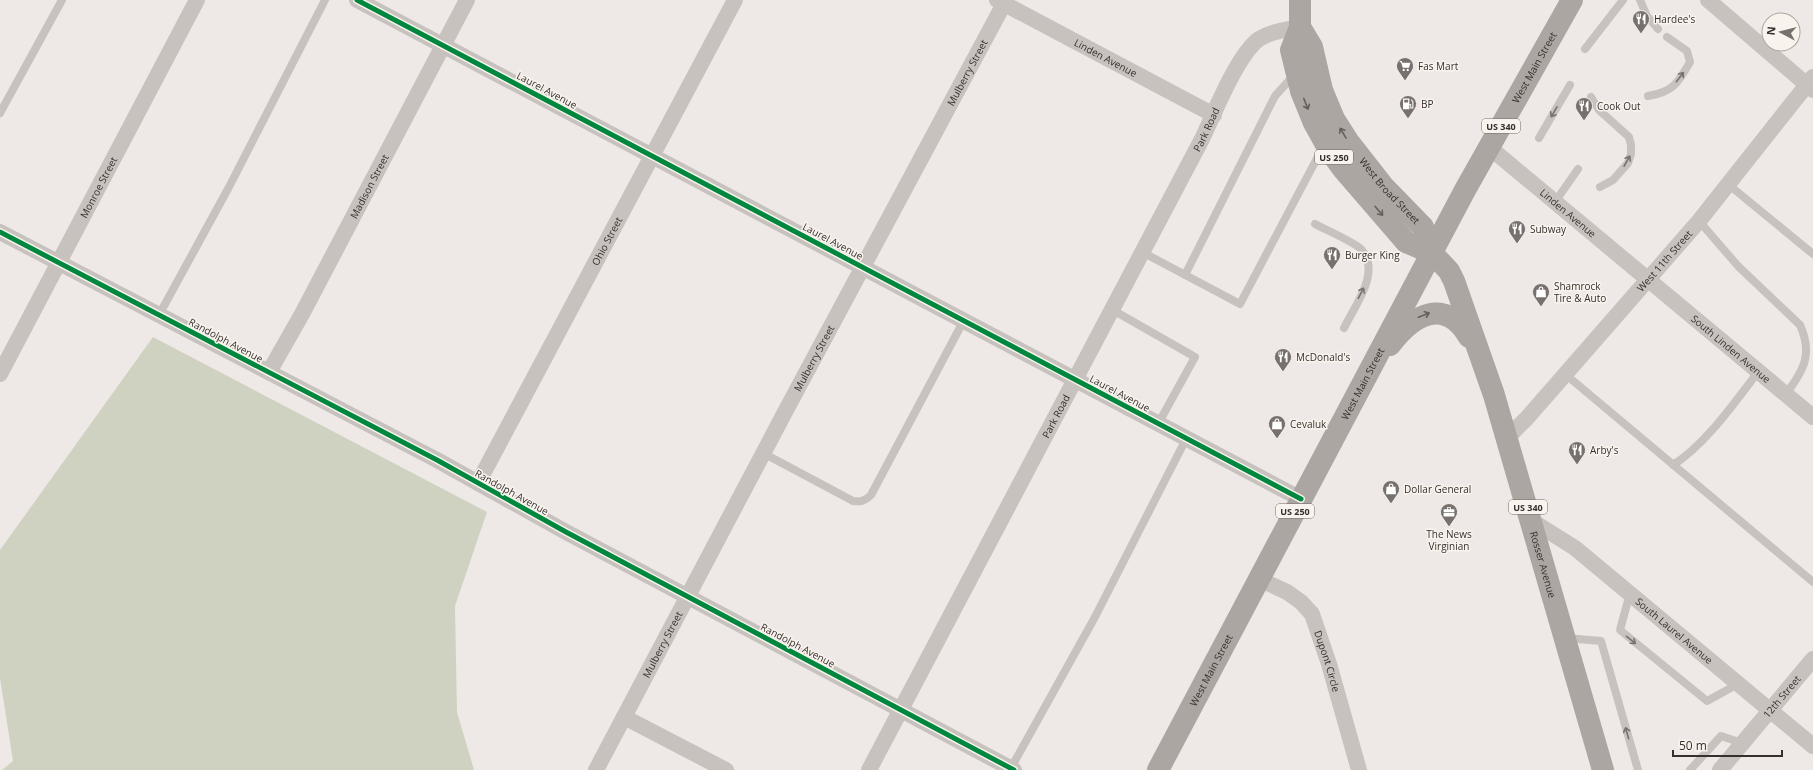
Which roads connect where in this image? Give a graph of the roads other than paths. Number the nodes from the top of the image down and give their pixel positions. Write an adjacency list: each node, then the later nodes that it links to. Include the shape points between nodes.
1 (62, 0): 23 (lane)
2 (197, 0): 39 (street, Monroe Street)
3 (325, 0): 44 (lane, via 225,194)
4 (356, 0): 16 (street, Laurel Avenue)
5 (466, 0): 16 (street, Madison Street)
6 (735, 0): 28 (street, Ohio Street)
7 (1300, 0): 13 (main road, West Broad Street / US 250)
8 (1572, 0): 27 (main road, West Main Street / US 340)
9 (1623, 0): 17 (lane)
10 (1640, 0): 14 (lane, via 1647,16)
11 (1708, 0): 19 (street)
12 (1002, 1): 24 (street, Linden Avenue); 40 (street, Mulberry Street)
13 (1300, 27): 18 (main road, West Broad Street / US 250, via 1291,50); 24 (street, Park Road, via 1273,32 1248,49); 37 (main road, West Broad Street / US 250, one-way to 13, via 1424,227 1384,187 1334,119 1322,90 1312,47)
14 (1658, 29)
15 (1667, 37): 21 (lane, one-way to 15, via 1670,90 1690,62 1687,51)
16 (442, 46): 28 (street, Laurel Avenue); 48 (street, Madison Street)
17 (1585, 49)
18 (1296, 73): 26 (main road, West Broad Street / US 250, one-way to 26, via 1314,123); 41 (lane, via 1275,96)
19 (1811, 84): 30 (street, West 11th Street)
20 (1570, 85): 25 (lane, one-way to 25)
21 (1648, 96)
22 (1591, 97): 31 (lane, one-way to 22, via 1614,180 1628,163 1631,145 1630,137 1598,110)
23 (0, 113)
24 (1214, 114): 36 (street, Park Road)
25 (1539, 138)
26 (1325, 144): 37 (main road, West Broad Street / US 250, one-way to 37, via 1347,174 1406,242); 41 (lane, via 1240,304)
27 (1488, 147): 32 (street, Linden Avenue); 37 (main road, West Main Street / US 340)
28 (652, 156): 40 (street, Laurel Avenue); 61 (street, Ohio Street)
29 (1578, 169): 32 (lane)
30 (1729, 185): 33 (street, West 11th Street); 38 (lane)
31 (1600, 187)
32 (1555, 202): 42 (street, Linden Avenue)
33 (1699, 221): 42 (street, West 11th Street); 54 (lane, via 1738,266 1800,325 1806,335 1810,346 1809,357 1805,368)
34 (1315, 224): 46 (lane, one-way to 34, via 1368,279 1368,261 1361,248)
35 (0, 232): 39 (street, Randolph Avenue)
36 (1142, 252): 41 (lane); 43 (street, Park Road)
37 (1432, 253): 47 (main road, Rosser Avenue / US 340, via 1449,271 1454,281); 49 (main road, West Main Street / US 250)
38 (1813, 254)
39 (59, 263): 44 (street, Randolph Avenue); 51 (street, Monroe Street)
40 (864, 267): 45 (street, Laurel Avenue); 59 (street, Mulberry Street)
41 (1185, 275)
42 (1648, 280): 50 (street, South Linden Avenue); 52 (street, West 11th Street)
43 (1112, 310): 53 (street, Park Road); 56 (lane, via 1195,357)
44 (159, 314): 48 (street, Randolph Avenue)
45 (964, 320): 53 (street, Laurel Avenue); 59 (lane, via 891,460 866,500 853,502)
46 (1344, 328)
47 (1479, 352): 49 (main road, one-way to 47, via 1394,340 1418,318 1428,313 1451,316 1465,330); 58 (main road, Rosser Avenue / US 340)
48 (269, 372): 61 (street, Randolph Avenue)
49 (1368, 372): 62 (main road, West Main Street / US 250)
50 (1758, 372): 54 (street, South Linden Avenue); 60 (lane, via 1725,414 1685,457)
51 (0, 374)
52 (1565, 374): 58 (street, West 11th Street); 60 (lane)
53 (1074, 379): 56 (street, Laurel Avenue); 71 (street, Park Road)
54 (1786, 394): 55 (street, South Linden Avenue)
55 (1813, 417)
56 (1158, 424): 57 (street, Laurel Avenue)
57 (1186, 438): 62 (street, Laurel Avenue); 76 (lane, via 1095,617)
58 (1507, 438): 63 (main road, Rosser Avenue / US 340)
59 (763, 454): 67 (street, Mulberry Street)
60 (1673, 464): 65 (lane)
61 (478, 483): 67 (street, Randolph Avenue)
62 (1301, 499): 64 (main road, West Main Street / US 250)
63 (1532, 521): 66 (street, South Laurel Avenue, via 1575,548); 68 (main road, Rosser Avenue / US 340)
64 (1259, 579): 80 (main road, West Main Street / US 250); 81 (street, Dupont Circle, via 1287,592 1312,614)
65 (1813, 582)
66 (1630, 593): 70 (street, South Laurel Avenue); 70 (lane, one-way to 70, via 1620,630 1706,701)
67 (689, 597): 71 (street, Randolph Avenue); 73 (street, Mulberry Street)
68 (1566, 638): 82 (main road, Rosser Avenue / US 340); 83 (lane, one-way to 68, via 1601,641)
69 (1813, 659): 72 (street, 12th Street)
70 (1738, 684): 72 (street, South Laurel Avenue)
71 (900, 710): 76 (street, Randolph Avenue); 79 (street, Park Road)
72 (1770, 710): 74 (street, 12th Street); 75 (street, South Laurel Avenue)
73 (624, 717): 77 (street, Mulberry Street); 78 (street)
74 (1742, 743): 84 (lane, via 1721,736); 85 (street, 12th Street)
75 (1813, 746)
76 (1013, 769)
77 (596, 770)
78 (726, 770)
79 (869, 770)
80 (1158, 770)
81 (1359, 770)
82 (1603, 770)
83 (1638, 770)
84 (1690, 770)
85 (1720, 770)

